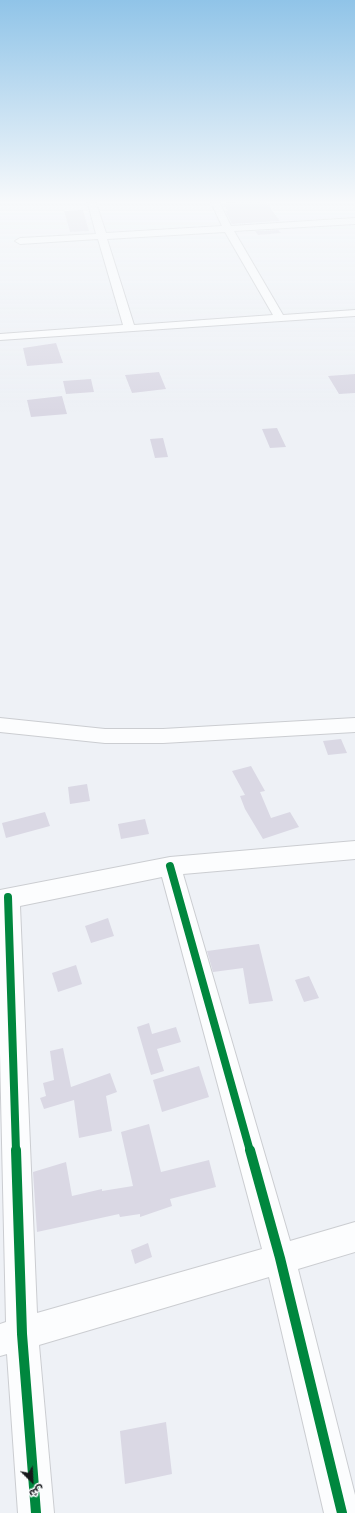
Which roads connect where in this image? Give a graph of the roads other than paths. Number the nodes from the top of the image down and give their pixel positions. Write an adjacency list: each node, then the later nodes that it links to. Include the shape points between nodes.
1 (112, 271): 5 (street)
2 (252, 271): 4 (street)
3 (355, 313): 4 (street)
4 (280, 318): 5 (street)
5 (130, 329): 6 (street)
6 (0, 337)
7 (0, 725): 8 (street, via 105,736 148,736)
8 (355, 725)
9 (355, 850): 10 (street)
10 (170, 866): 11 (street); 14 (street)
11 (4, 899): 12 (street)
12 (8, 1121): 15 (street)
13 (355, 1237): 14 (street)
14 (280, 1258): 15 (street); 16 (street)
15 (11, 1337): 17 (street)
16 (342, 1510)
17 (36, 1513)

